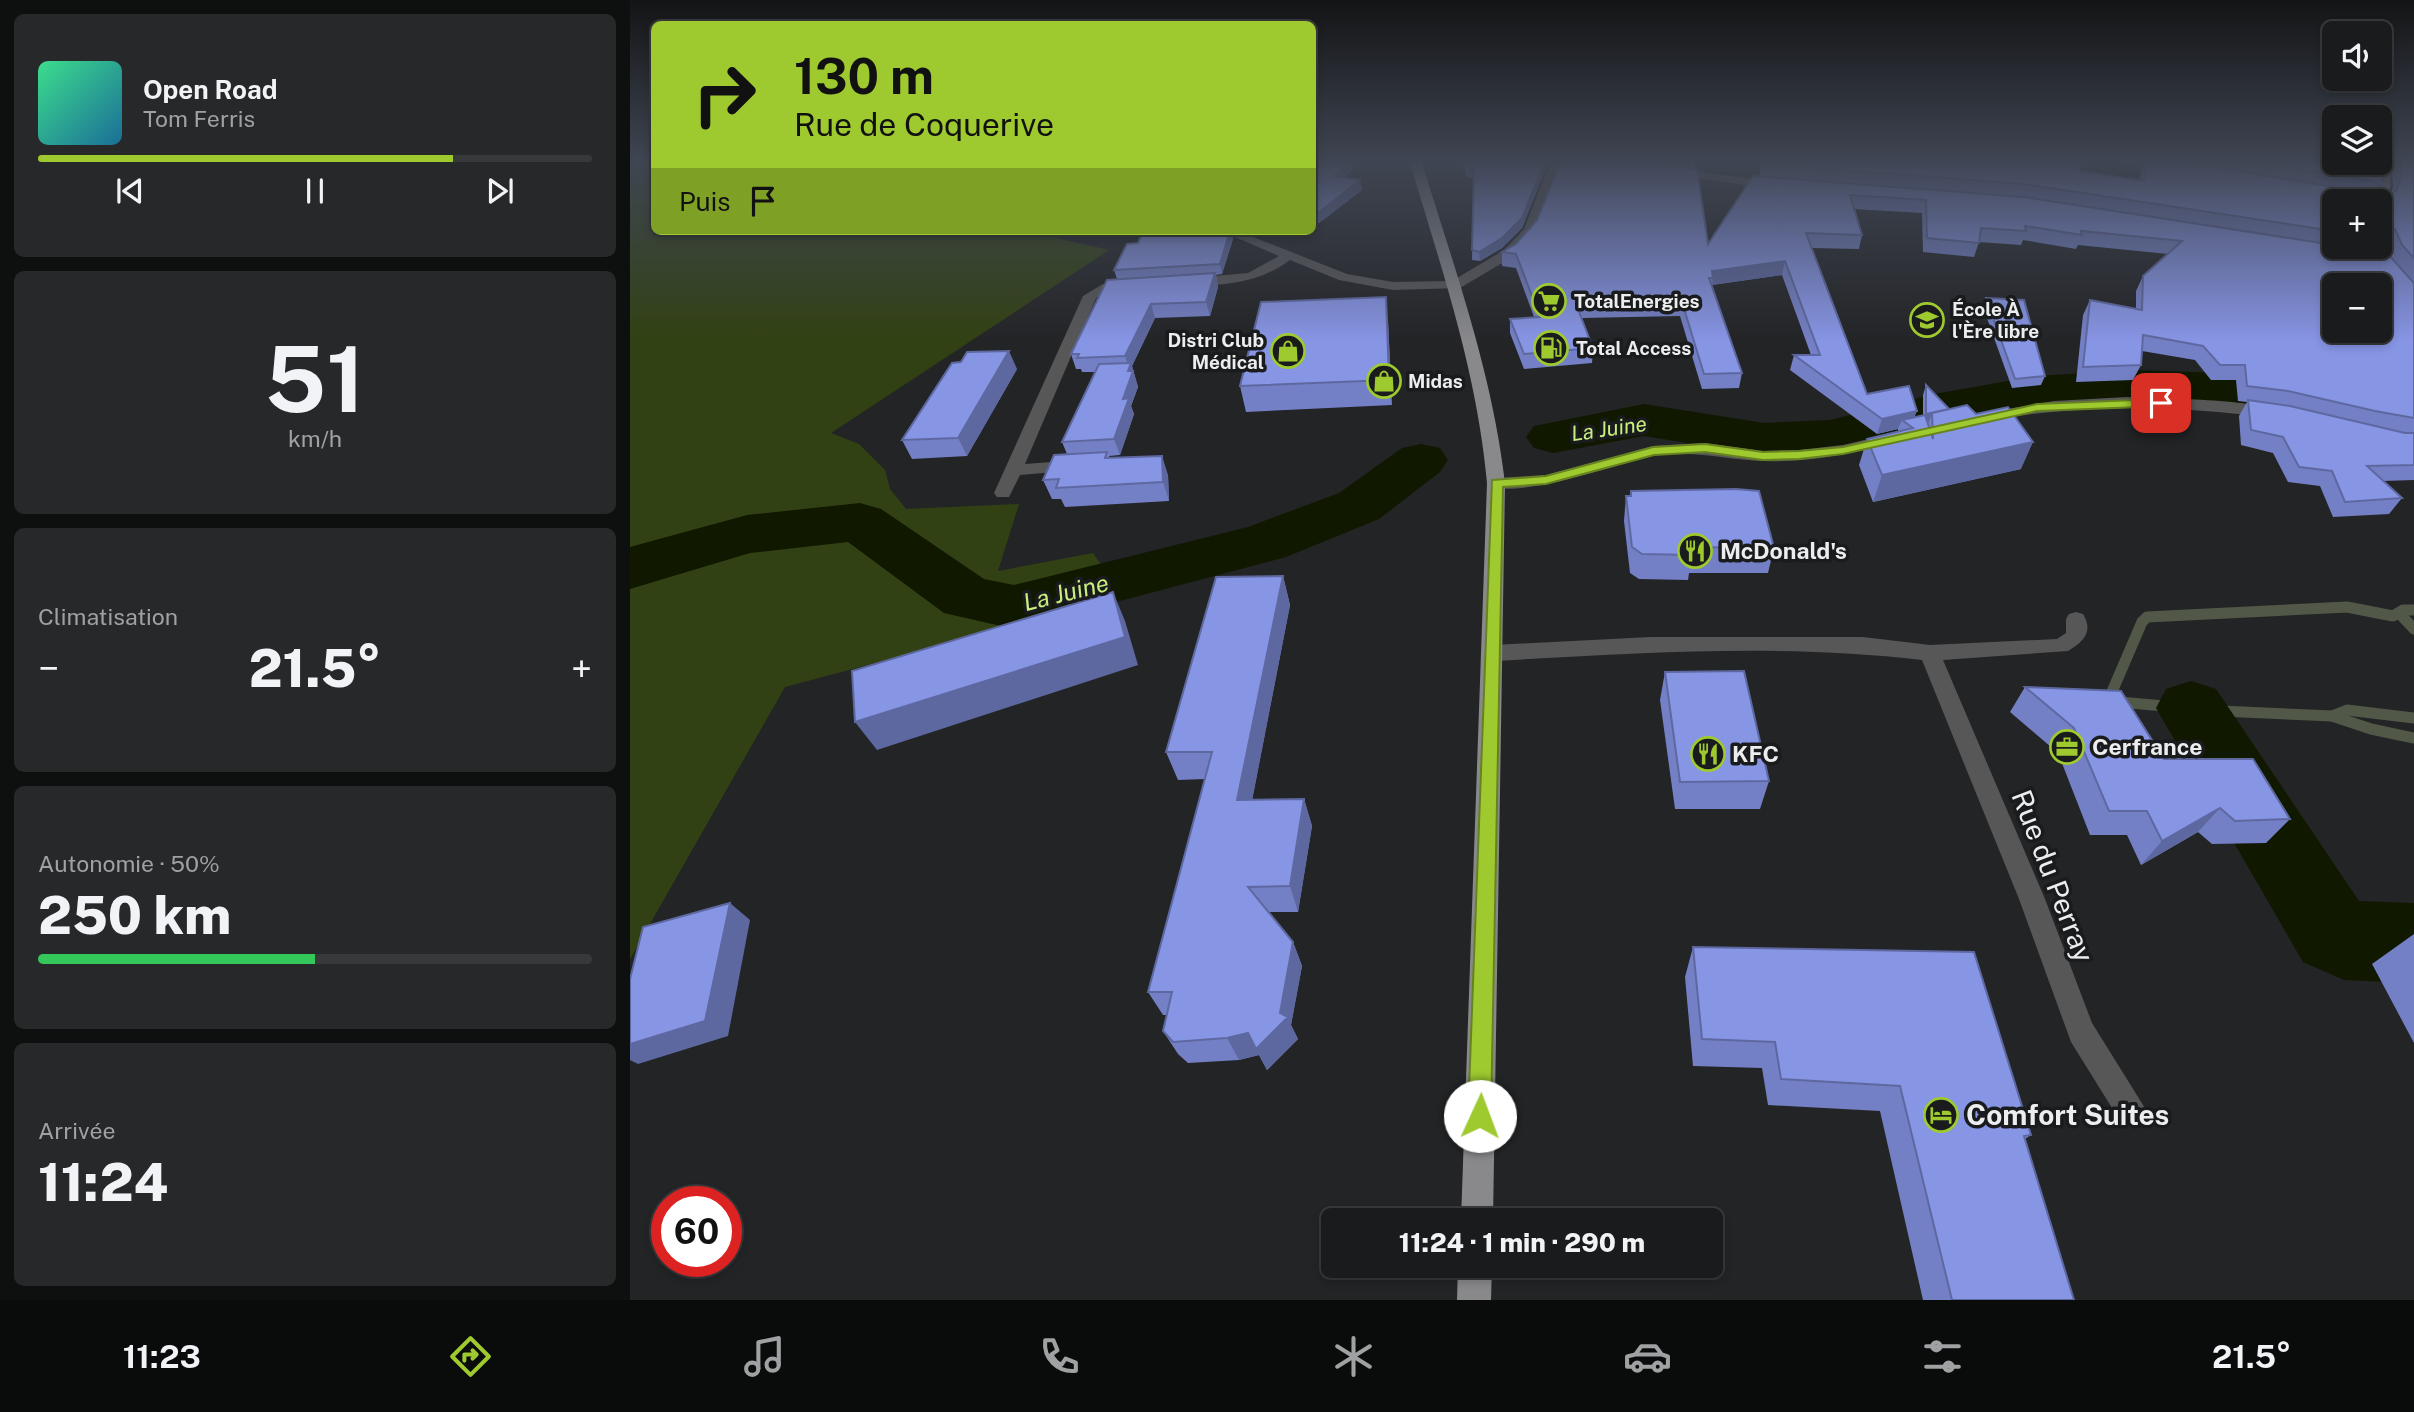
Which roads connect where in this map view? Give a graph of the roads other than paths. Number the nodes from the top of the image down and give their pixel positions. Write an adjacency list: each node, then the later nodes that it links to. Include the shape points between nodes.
1 (1434, 221): 8 (main road)
2 (1534, 221): 8 (street, via 1509,253)
3 (1237, 235): 4 (street)
4 (1287, 256): 6 (street, via 1269,271 1242,279); 8 (street, via 1344,277 1393,286)
5 (2382, 259): 9 (street)
6 (1176, 283)
7 (1149, 284): 14 (street, via 1108,287 1090,296)
8 (1455, 285): 15 (main road, via 1487,408)
9 (2414, 296)
10 (2293, 417): 11 (street, via 2212,404 2135,402 2037,407)
11 (1970, 420)
12 (1909, 434): 15 (street, via 1799,455 1763,456 1705,448 1653,451 1546,480)
13 (1091, 464): 14 (street)
14 (1013, 470): 16 (street)
15 (1496, 483): 18 (main road)
16 (1003, 493)
17 (2076, 619): 19 (street, via 2077,636 2061,646)
18 (1494, 653): 19 (street, via 1650,645 1863,645); 21 (main road)
19 (1930, 653): 20 (street, Rue du Perray, via 2032,899 2081,1032)
20 (2133, 1113)
21 (1476, 1208)
22 (1475, 1278): 23 (main road)
23 (1474, 1300)

